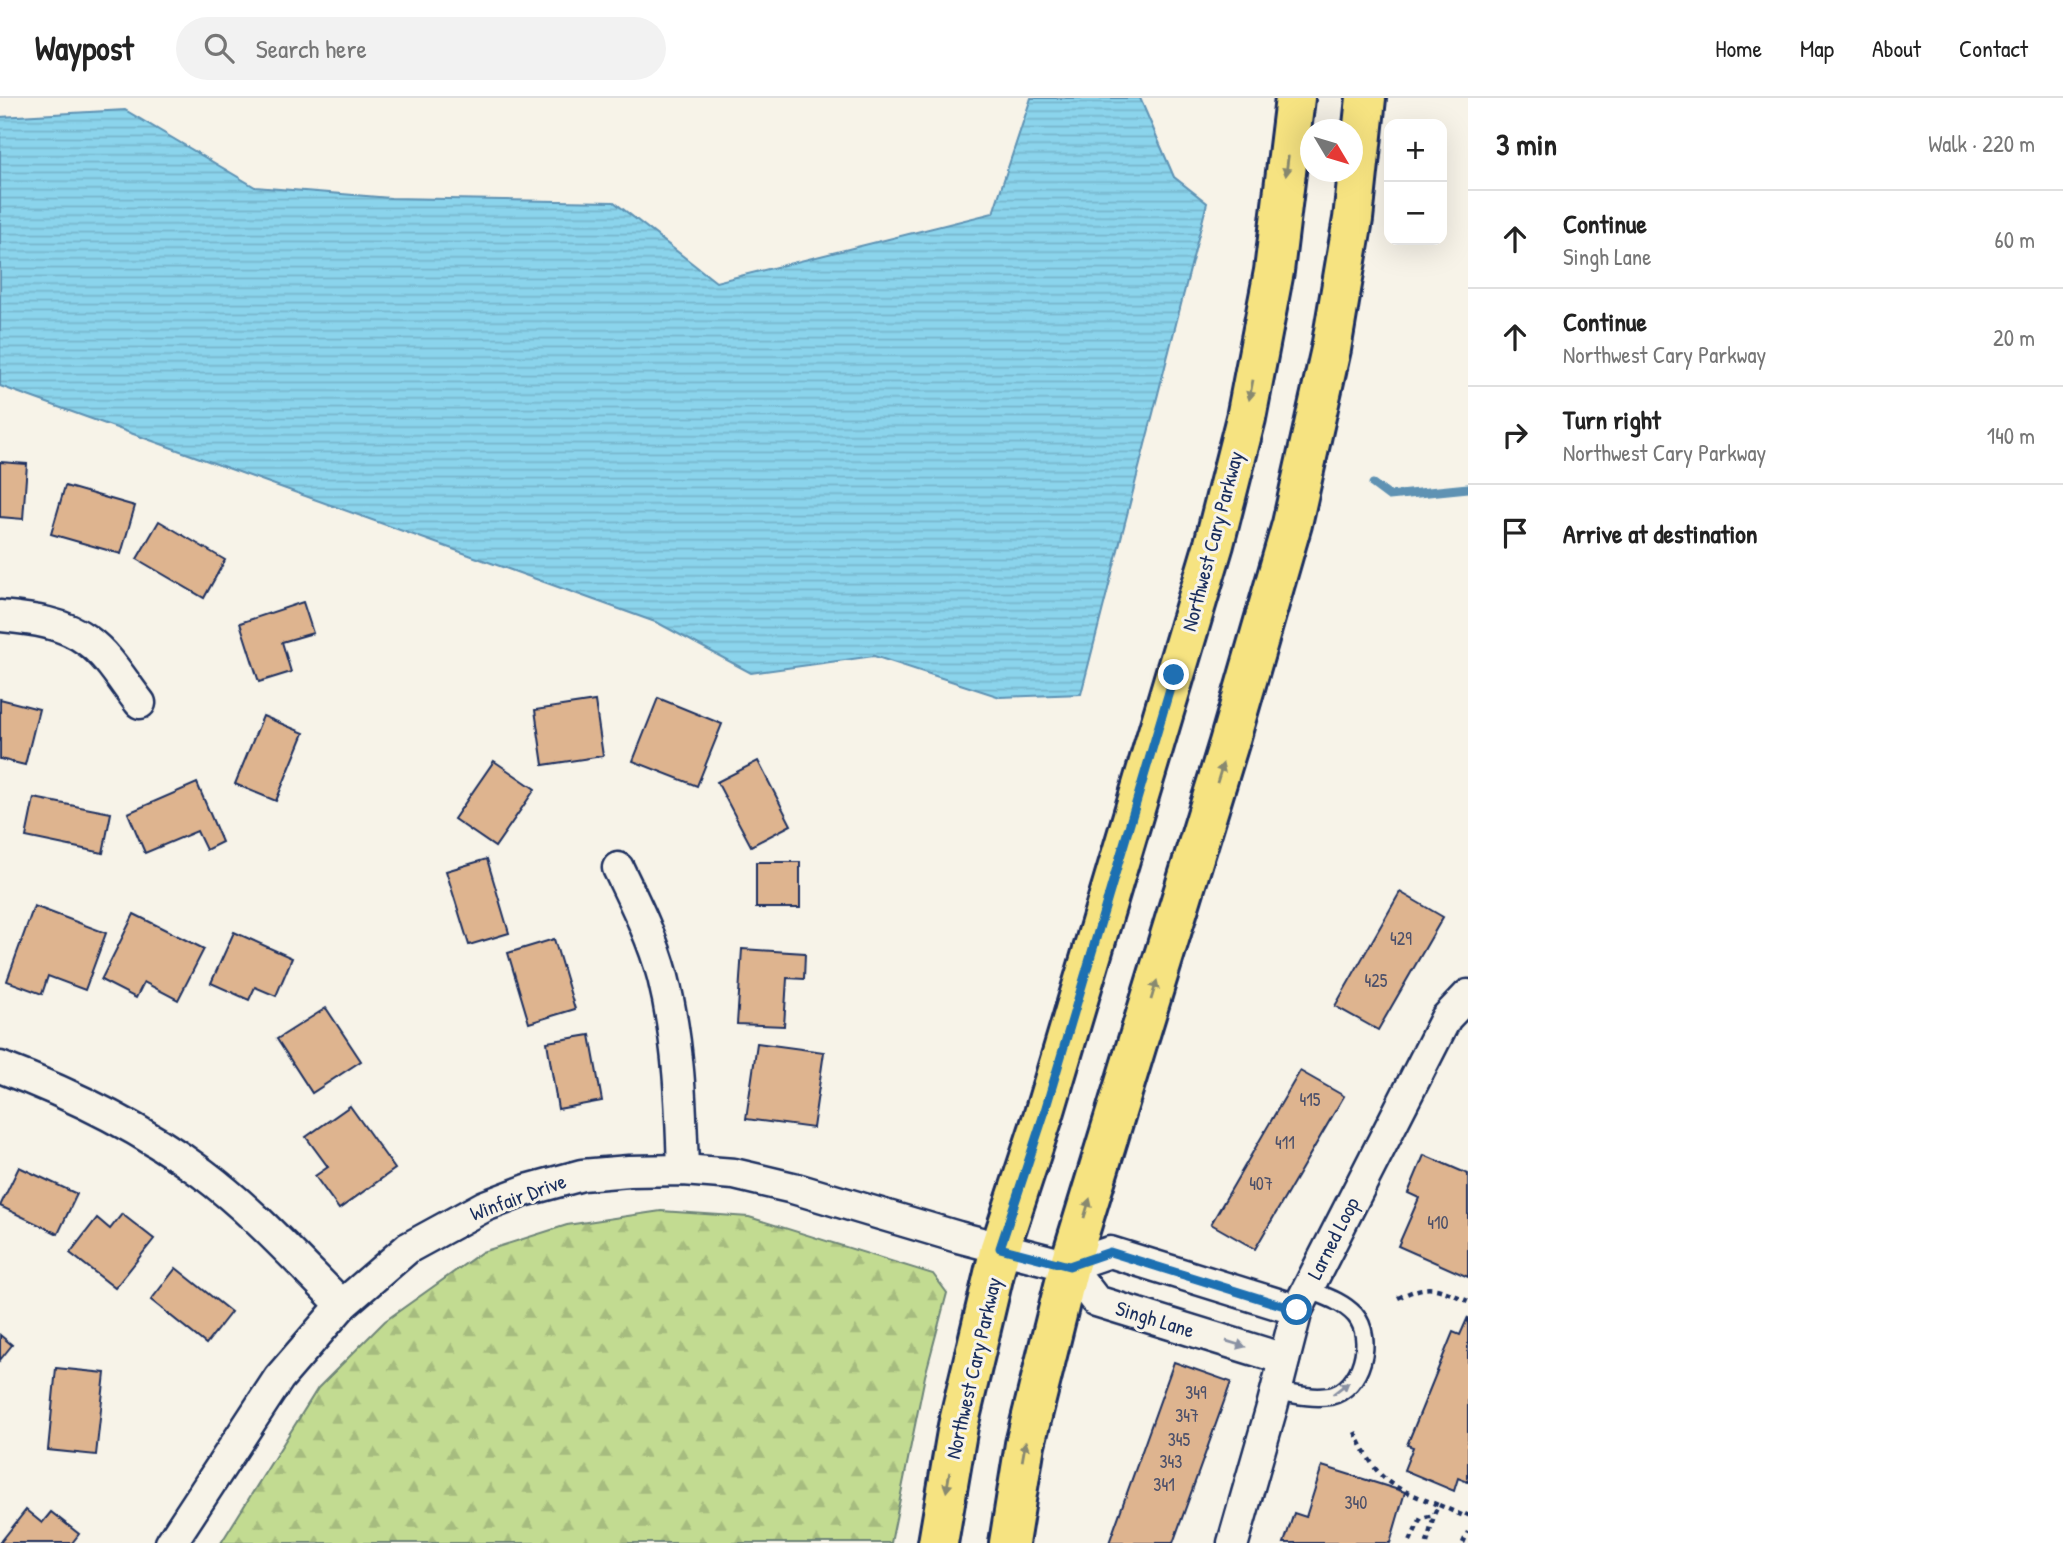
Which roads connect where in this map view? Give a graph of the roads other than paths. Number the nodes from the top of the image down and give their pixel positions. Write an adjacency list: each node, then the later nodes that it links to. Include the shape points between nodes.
1 (1295, 98): 9 (main road, Northwest Cary Parkway, one-way to 9, via 1274,271 1246,418 1217,531)
2 (1366, 98): 10 (main road, one-way to 2, via 1292,524 1336,323)
3 (0, 616): 4 (street, via 44,622 87,640)
4 (140, 703)
5 (618, 868): 8 (street, via 642,917 662,975 678,1055)
6 (1468, 995): 11 (street, Larned Loop, via 1446,1018)
7 (0, 1067): 12 (street, via 114,1116 193,1167 258,1221)
8 (683, 1170): 9 (street, Winfair Drive, via 734,1174 793,1188); 12 (street, Winfair Drive, via 582,1175 485,1206 408,1248)
9 (1003, 1249): 10 (street, Northwest Cary Parkway); 16 (main road, Northwest Cary Parkway, one-way to 16, via 958,1426)
10 (1069, 1266): 11 (street, via 1110,1252); 13 (street, Singh Lane, one-way to 13, via 1096,1301); 17 (main road, one-way to 10, via 1025,1444)
11 (1302, 1300): 13 (street, Larned Loop); 14 (lane, one-way to 11, via 1331,1396 1345,1389 1362,1366 1363,1332 1356,1316 1340,1302)
12 (342, 1305): 15 (street, Winfair Drive, via 279,1378)
13 (1284, 1359): 14 (street, Larned Loop)
14 (1276, 1391): 18 (street, Larned Loop)
15 (172, 1543)
16 (938, 1543)
17 (1009, 1543)
18 (1234, 1543)

